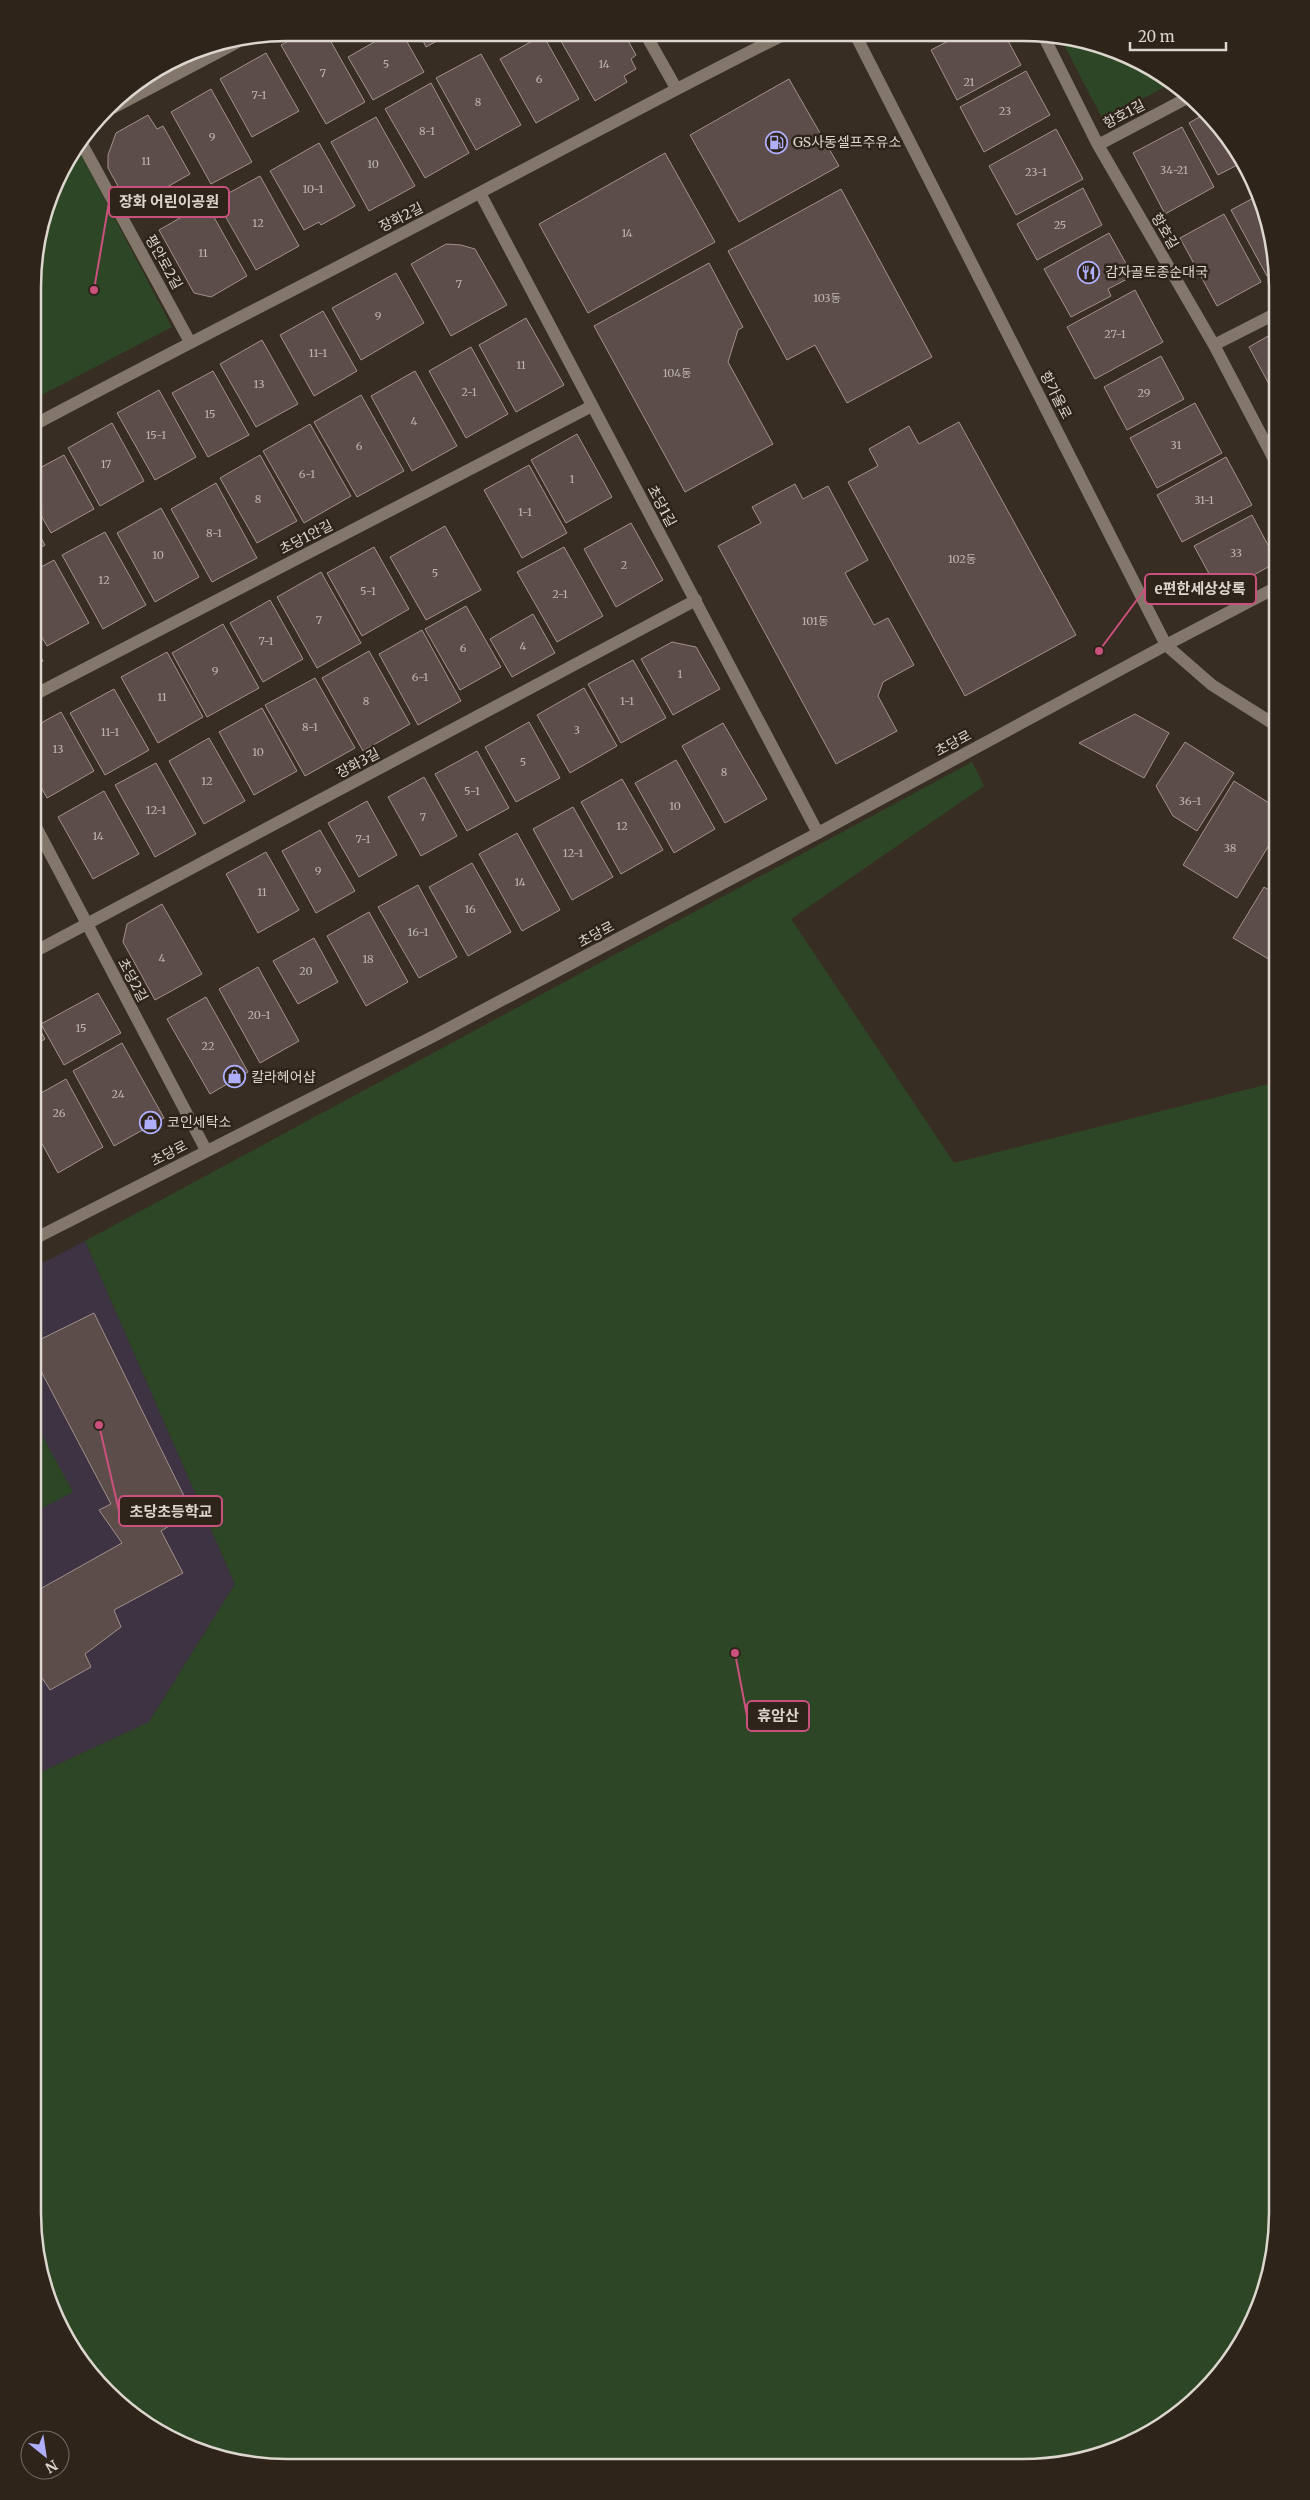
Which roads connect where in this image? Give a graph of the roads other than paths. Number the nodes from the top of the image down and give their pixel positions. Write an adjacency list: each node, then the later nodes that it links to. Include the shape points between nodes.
1 (649, 41): 6 (street)
2 (771, 41): 6 (street, 장화2길)
3 (859, 41): 20 (street, 항가울로)
4 (1047, 42): 9 (street, 항호길)
5 (219, 51): 7 (street)
6 (676, 88): 11 (street, 장화2길)
7 (127, 100)
8 (1183, 100): 9 (street, 항호1길)
9 (1098, 145): 14 (street, 항호길)
10 (84, 148): 13 (street, 평안로2길)
11 (480, 193): 13 (street, 장화2길); 15 (street, 초당1길)
12 (1269, 318): 14 (street)
13 (190, 342): 16 (street, 장화2길)
14 (1214, 345): 17 (street, 항호길)
15 (592, 406): 19 (street, 초당1길); 21 (street, 초당1안길)
16 (41, 421)
17 (1269, 448)
18 (1269, 591): 20 (street, 초당로)
19 (696, 600): 23 (street, 초당1길); 25 (street, 장화3길)
20 (1166, 645): 22 (street, 항가울로, via 1212,685); 23 (street, 초당로)
21 (41, 691)
22 (1269, 721)
23 (818, 833): 27 (street, 초당로, via 434,1036)
24 (41, 836): 25 (street, 초당2길)
25 (87, 925): 26 (street, 장화3길); 27 (street, 초당2길)
26 (41, 948)
27 (206, 1150): 28 (street, 초당로)
28 (41, 1235)

